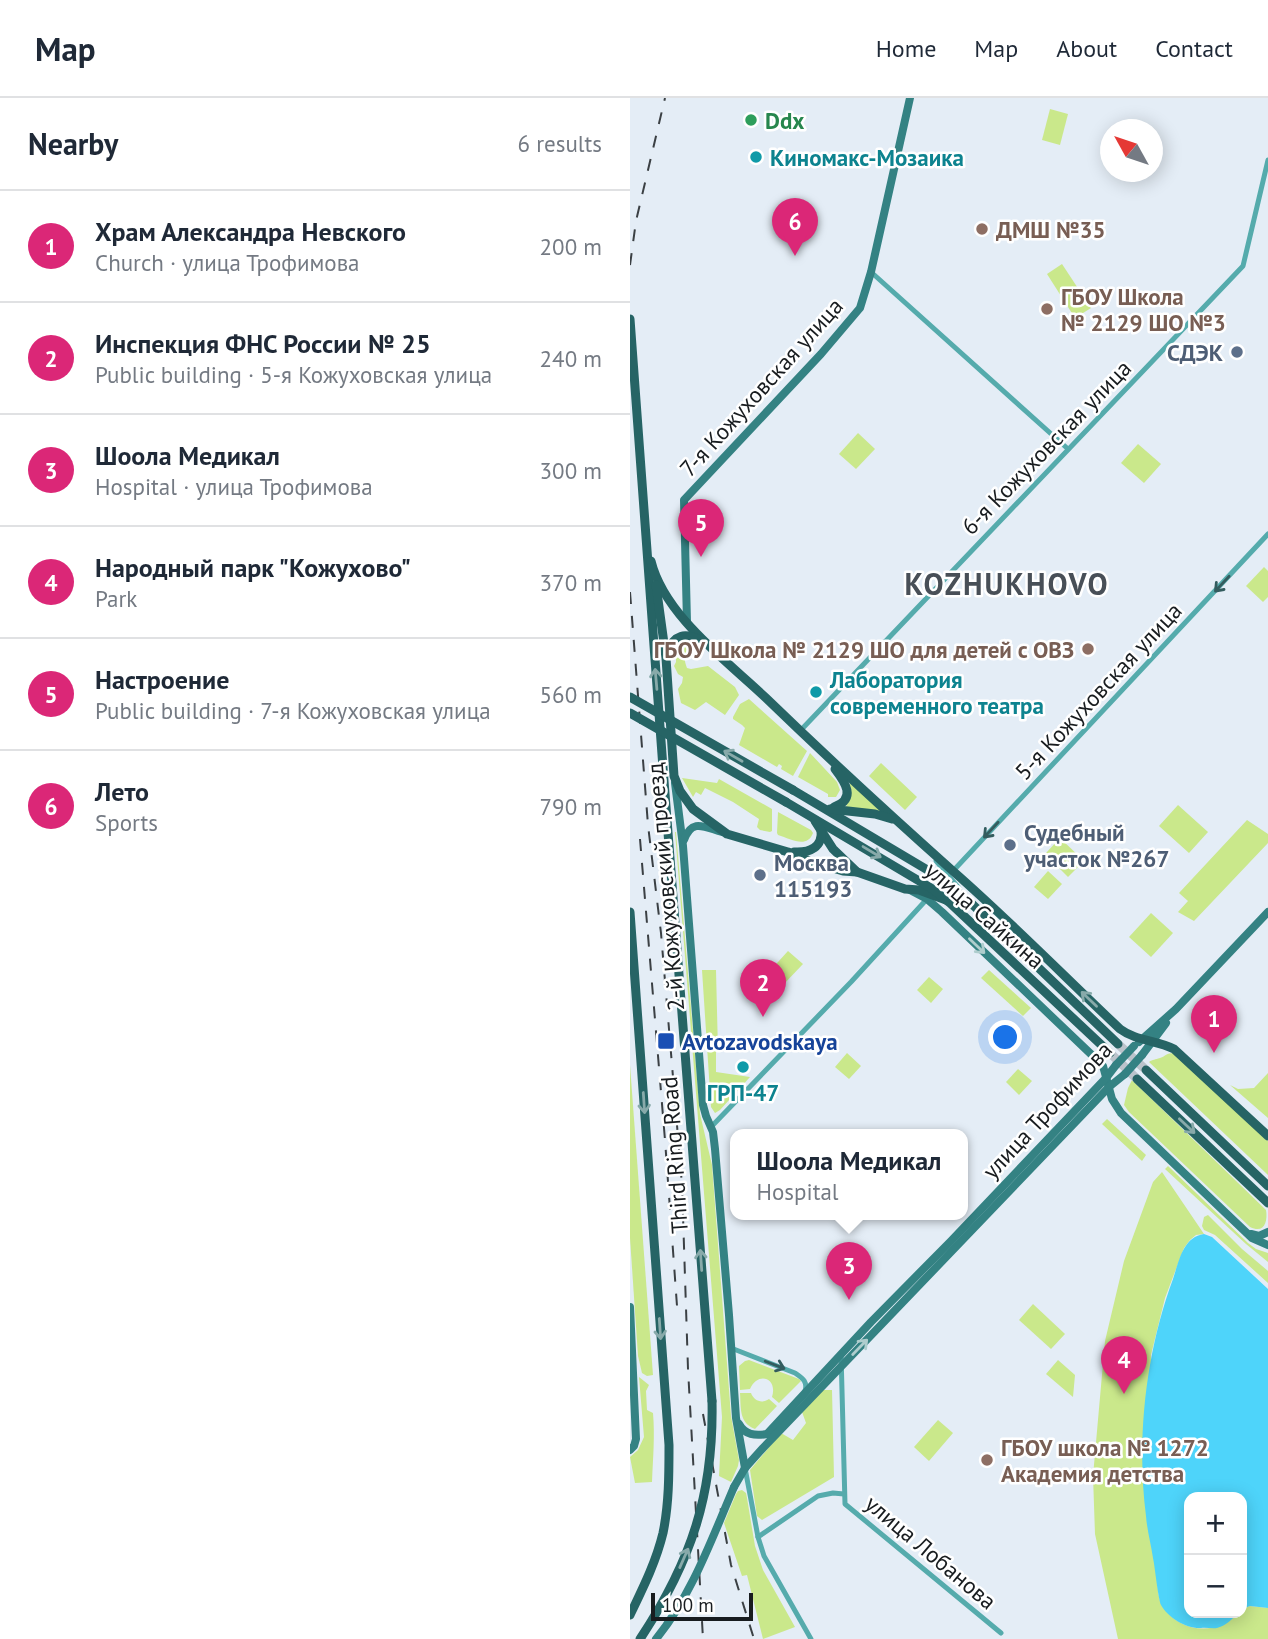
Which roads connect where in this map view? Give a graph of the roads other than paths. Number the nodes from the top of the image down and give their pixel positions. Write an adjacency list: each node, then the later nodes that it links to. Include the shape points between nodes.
1 (910, 98): 3 (street, 7-я Кожуховская улица)
2 (1268, 160): 5 (street, 6-я Кожуховская улица, via 1242,266)
3 (871, 272): 5 (street); 9 (street, 7-я Кожуховская улица, via 860,308 684,500)
4 (630, 319): 6 (main road, Third Ring Road)
5 (1068, 449): 14 (street, 6-я Кожуховская улица)
6 (645, 533): 8 (main road, 2-й Кожуховский проезд); 62 (main road, Third Ring Road, one-way to 6, bridge, via 668,1594 701,1512 711,1455 712,1401)
7 (1268, 534): 26 (street, 5-я Кожуховская улица, one-way to 26)
8 (654, 575): 9 (main road, улица Сайкина); 11 (main road, 2-й Кожуховский проезд)
9 (687, 622): 10 (main road, улица Сайкина)
10 (708, 644): 11 (main road, via 682,636 673,641); 14 (main road, улица Сайкина)
11 (666, 658): 16 (main road, 2-й Кожуховский проезд)
12 (630, 697): 17 (main road, улица Сайкина, one-way to 12, bridge)
13 (630, 713): 18 (main road, улица Сайкина, bridge)
14 (800, 731): 15 (main road, улица Сайкина)
15 (828, 758): 17 (main road, via 848,789 840,805); 19 (main road, улица Сайкина)
16 (674, 775): 21 (main road, via 693,809); 22 (street, 2-й Кожуховский проезд)
17 (825, 808): 19 (main road); 32 (main road, улица Сайкина, via 941,878)
18 (809, 815): 20 (main road); 25 (main road, улица Сайкина, one-way to 25)
19 (896, 821): 23 (main road, улица Сайкина)
20 (821, 828): 24 (main road, via 821,840 814,848); 27 (main road, via 833,849)
21 (727, 834): 22 (street, via 695,825); 24 (main road)
22 (683, 846): 41 (street, 2-й Кожуховский проезд, via 703,1104)
23 (928, 849): 26 (main road); 32 (street, улица Сайкина)
24 (788, 852): 27 (main road)
25 (892, 865): 29 (street); 31 (main road, улица Сайкина)
26 (953, 871): 35 (main road, one-way to 26, via 1120,1029)
27 (858, 872): 28 (main road)
28 (905, 889): 29 (main road); 30 (street)
29 (919, 890): 30 (street); 31 (main road)
30 (927, 900): 40 (street, one-way to 40, via 1103,1066); 41 (street)
31 (946, 900): 37 (main road, улица Сайкина)
32 (972, 905): 36 (main road, улица Сайкина)
33 (630, 912): 60 (main road, Third Ring Road, one-way to 60, via 669,1483 663,1532)
34 (1268, 912): 35 (street, улица Трофимова)
35 (1148, 1040): 40 (street, улица Трофимова, bridge, via 1125,1074); 40 (street, улица Трофимова, bridge, via 1134,1046 1116,1065); 42 (main road, via 1174,1049)
36 (1118, 1044)
37 (1110, 1053)
38 (1146, 1070): 43 (main road)
39 (1137, 1079): 44 (main road, one-way to 44)
40 (1108, 1083): 45 (street, via 1121,1113); 50 (street, улица Трофимова); 51 (street, улица Трофимова, one-way to 40)
41 (711, 1127): 49 (street, 2-й Кожуховский проезд)
42 (1268, 1136)
43 (1268, 1186)
44 (1268, 1203)
45 (1241, 1227): 46 (street, via 1252,1235); 47 (street)
46 (1268, 1232)
47 (1268, 1245)
48 (630, 1307): 54 (street, via 636,1439)
49 (731, 1348): 52 (street, one-way to 52, via 795,1373 804,1379); 53 (street, 2-й Кожуховский проезд)
50 (841, 1353): 51 (street); 52 (street, улица Трофимова)
51 (841, 1367): 55 (street, улица Трофимова); 58 (street)
52 (805, 1393): 53 (street, улица Трофимова, via 767,1434 749,1434)
53 (736, 1418): 55 (street, 2-й Кожуховский проезд)
54 (630, 1450)
55 (745, 1468): 56 (street, улица Трофимова); 57 (street, 2-й Кожуховский проезд)
56 (734, 1486): 57 (street, via 742,1482); 63 (street, улица Трофимова, bridge, via 689,1588)
57 (749, 1488): 59 (street, 2-й Кожуховский проезд)
58 (844, 1494): 59 (street, via 818,1496); 61 (street, улица Лобанова, via 845,1504)
59 (758, 1537): 64 (street, 2-й Кожуховский проезд)
60 (630, 1615)
61 (1001, 1633)
62 (640, 1639)
63 (656, 1639)
64 (811, 1639)

